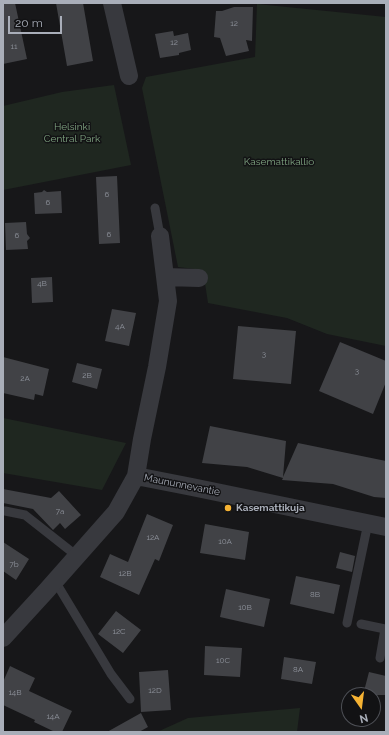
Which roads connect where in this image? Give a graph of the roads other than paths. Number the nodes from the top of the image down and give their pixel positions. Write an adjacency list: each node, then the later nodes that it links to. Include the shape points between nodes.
1 (112, 3): 2 (street)
2 (129, 76)
3 (155, 208): 4 (lane)
4 (160, 236): 5 (street)
5 (165, 277): 6 (street); 7 (street, via 168,301)
6 (199, 278)
7 (136, 476): 9 (street, Maununnevantie); 11 (street, Maununnevantie, via 116,512)
8 (3, 512): 11 (lane, via 24,515)
9 (368, 523): 10 (street, Maununnevantie); 13 (lane)
10 (386, 527)
11 (77, 556): 12 (street, Maununnevantie)
12 (55, 581): 15 (street, Maununnevantie); 17 (lane, via 111,674)
13 (347, 623)
14 (362, 624): 16 (lane, via 385,629)
15 (3, 638)
16 (380, 658)
17 (130, 699)

